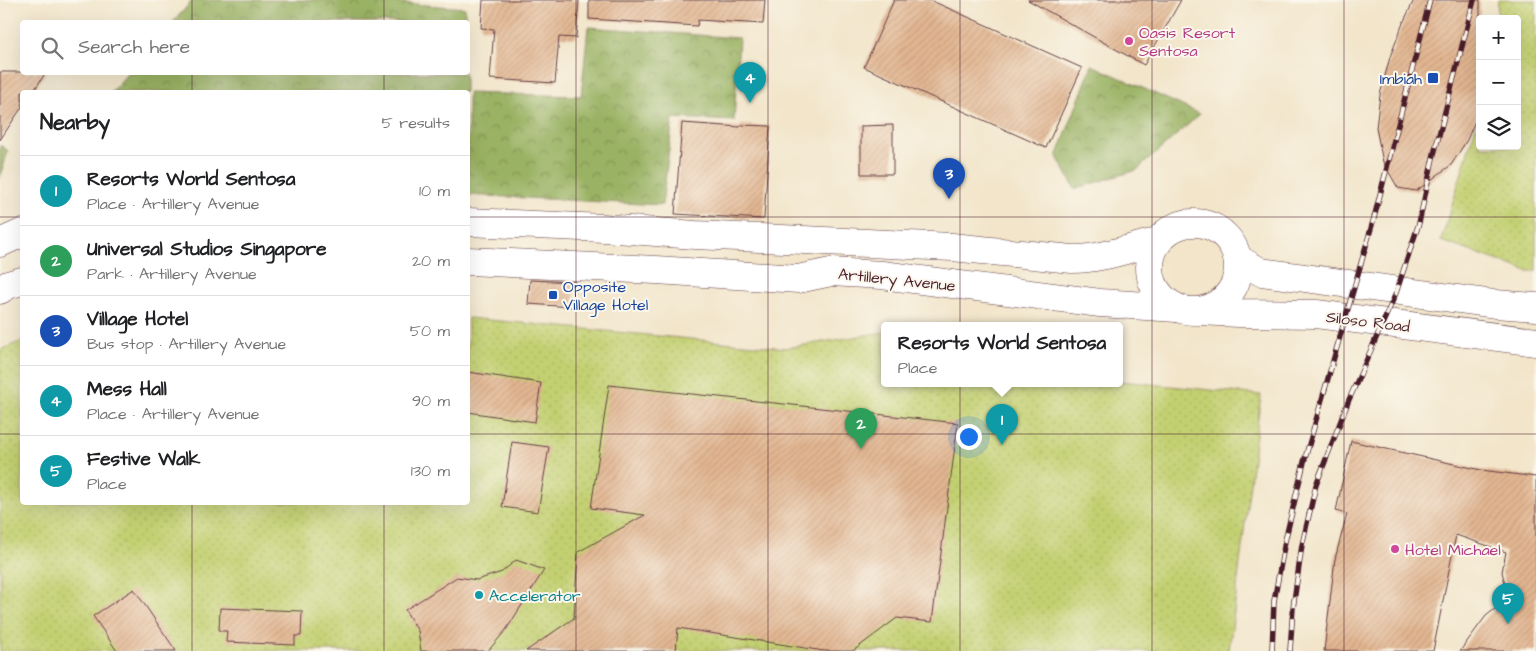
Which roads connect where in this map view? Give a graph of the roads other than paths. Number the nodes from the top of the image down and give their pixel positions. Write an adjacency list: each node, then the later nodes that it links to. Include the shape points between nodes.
1 (470, 222): 3 (street, Artillery Avenue, via 952,246 1072,259 1089,259)
2 (20, 234): 4 (street)
3 (1159, 241): 5 (street, Artillery Avenue, via 1172,229 1184,224 1212,226 1233,245); 10 (street, via 1152,253 1150,266 1157,291 1166,301)
4 (0, 243)
5 (1238, 259): 9 (street, Siloso Road, via 1261,272); 10 (street, Artillery Avenue, via 1234,287 1225,298 1214,307)
6 (470, 261): 10 (street, Artillery Avenue, via 798,279 830,272 882,275 1100,303)
7 (20, 282): 8 (street)
8 (0, 290)
9 (1536, 307)
10 (1189, 309): 11 (street, Siloso Road, via 1316,314)
11 (1536, 342)

